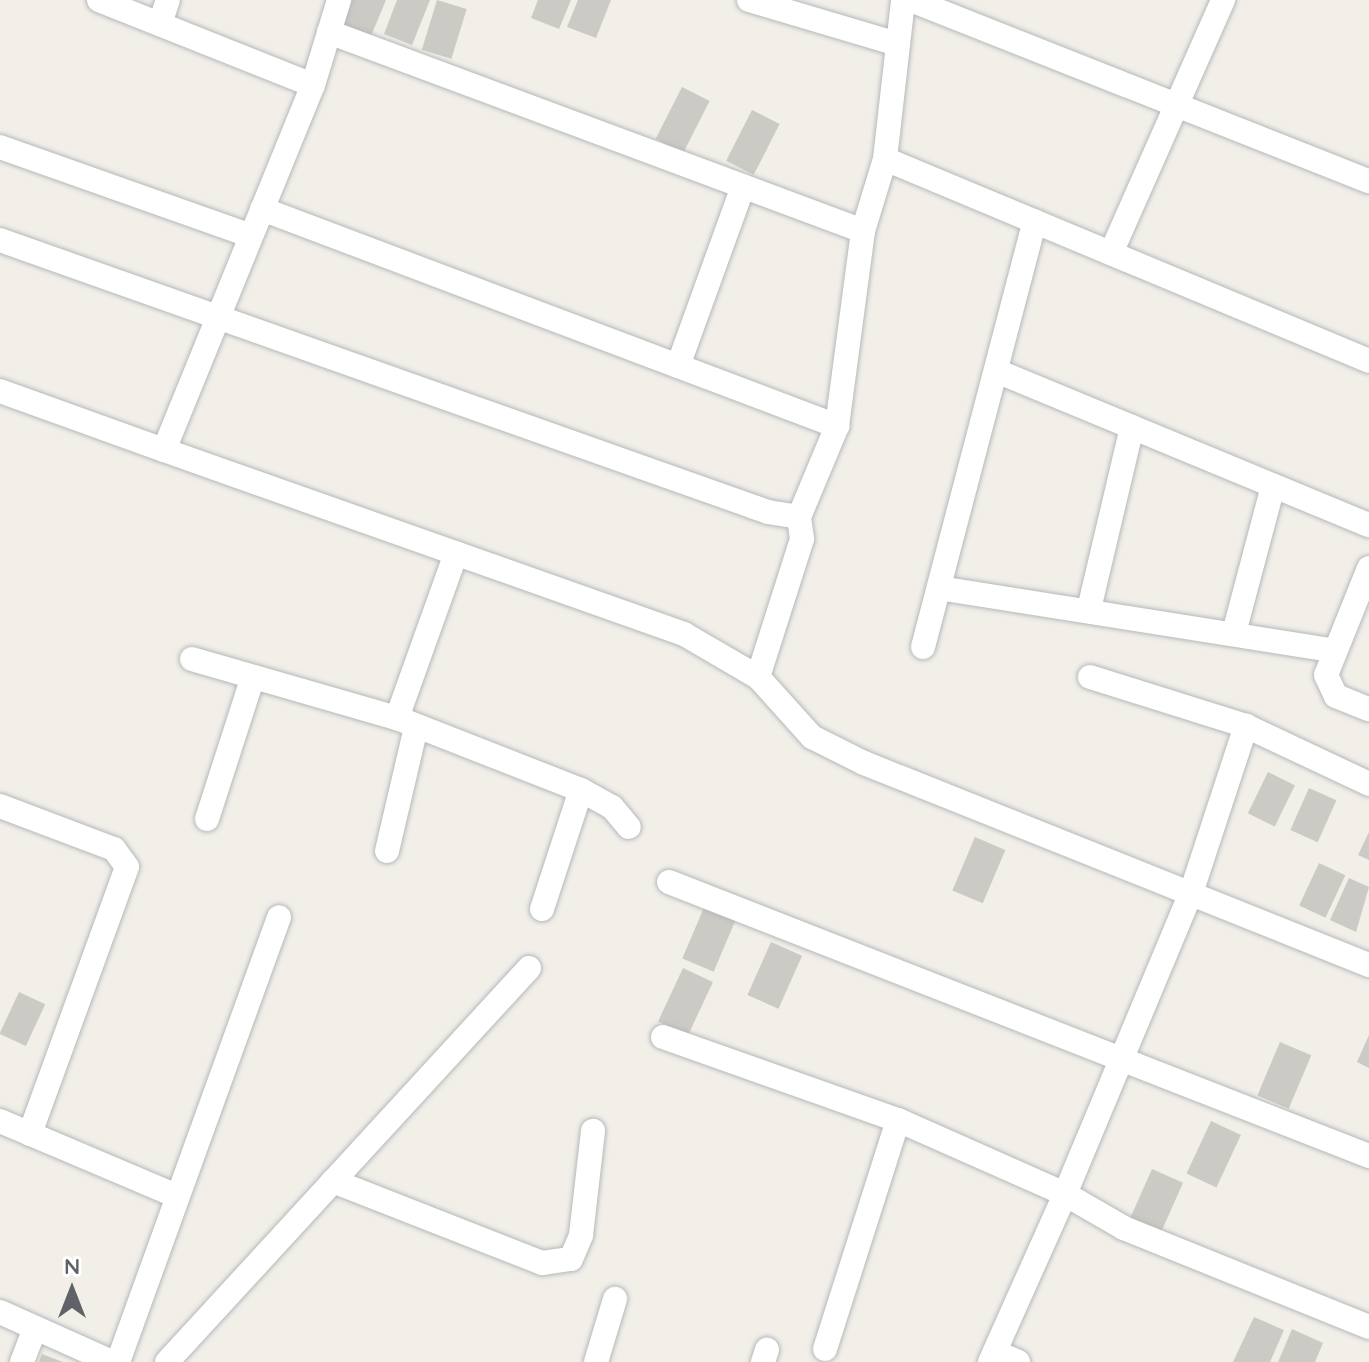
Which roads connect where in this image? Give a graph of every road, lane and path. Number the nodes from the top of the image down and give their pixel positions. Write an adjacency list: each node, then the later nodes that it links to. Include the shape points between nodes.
1 (99, 0): 8 (street)
2 (168, 0): 8 (street)
3 (339, 0): 9 (street)
4 (749, 0): 10 (street)
5 (903, 0): 10 (street)
6 (911, 0): 12 (street)
7 (1223, 0): 12 (street)
8 (160, 24): 11 (street)
9 (329, 32): 11 (street); 16 (street)
10 (898, 44): 14 (street)
11 (313, 85): 17 (street)
12 (1181, 106): 15 (street); 22 (street)
13 (0, 147): 20 (street)
14 (885, 159): 18 (street); 19 (street)
15 (1369, 181)
16 (743, 186): 19 (street); 25 (street)
17 (262, 209): 20 (street); 25 (street)
18 (1035, 221): 22 (street); 26 (street)
19 (863, 231): 28 (street)
20 (251, 236): 23 (street)
21 (0, 240): 23 (street)
22 (1111, 253): 24 (street)
23 (217, 319): 30 (street); 32 (street, via 768,512)
24 (1369, 361)
25 (678, 366): 28 (street)
26 (999, 372): 29 (street); 36 (street)
27 (0, 391): 30 (street)
28 (837, 426): 32 (street)
29 (1132, 427): 31 (street); 37 (street)
30 (164, 450): 34 (street)
31 (1273, 486): 33 (street); 38 (street)
32 (799, 517): 43 (street, via 802,539)
33 (1369, 525)
34 (456, 553): 43 (street, via 684,634); 46 (street)
35 (1369, 568): 40 (street)
36 (939, 588): 37 (street); 39 (street)
37 (1089, 609): 38 (street)
38 (1235, 629): 40 (street)
39 (923, 647)
40 (1331, 650): 45 (street, via 1327,686)
41 (192, 659): 42 (street)
42 (253, 677): 46 (street); 51 (street)
43 (758, 677): 55 (street, via 812,737 851,757)
44 (1090, 677): 47 (street)
45 (1369, 709)
46 (406, 723): 49 (street); 53 (street)
47 (1246, 726): 48 (street); 55 (street)
48 (1369, 784)
49 (581, 790): 52 (street, via 612,807); 56 (street)
50 (3, 815): 65 (street, via 114,849 127,867)
51 (207, 819)
52 (629, 827)
53 (387, 851)
54 (669, 882): 61 (street)
55 (1192, 890): 58 (street); 61 (street)
56 (542, 909)
57 (279, 917): 69 (street)
58 (1369, 965)
59 (529, 968): 67 (street)
60 (663, 1037): 62 (street)
61 (1122, 1056): 66 (street); 68 (street)
62 (898, 1120): 68 (street); 74 (street)
63 (0, 1121): 65 (street)
64 (593, 1131): 67 (street, via 581,1235 571,1259 542,1263)
65 (30, 1134): 69 (street)
66 (1369, 1156)
67 (333, 1181): 79 (street)
68 (1065, 1194): 72 (street, via 1124,1228); 75 (street)
69 (177, 1196): 78 (street)
70 (615, 1299): 80 (street)
71 (0, 1312): 73 (street)
72 (1369, 1327)
73 (35, 1328): 76 (street); 77 (street)
74 (825, 1349)
75 (993, 1357): 81 (street)
76 (22, 1362)
77 (112, 1362)
78 (118, 1362)
79 (167, 1362)
80 (596, 1362)
81 (1018, 1362)

